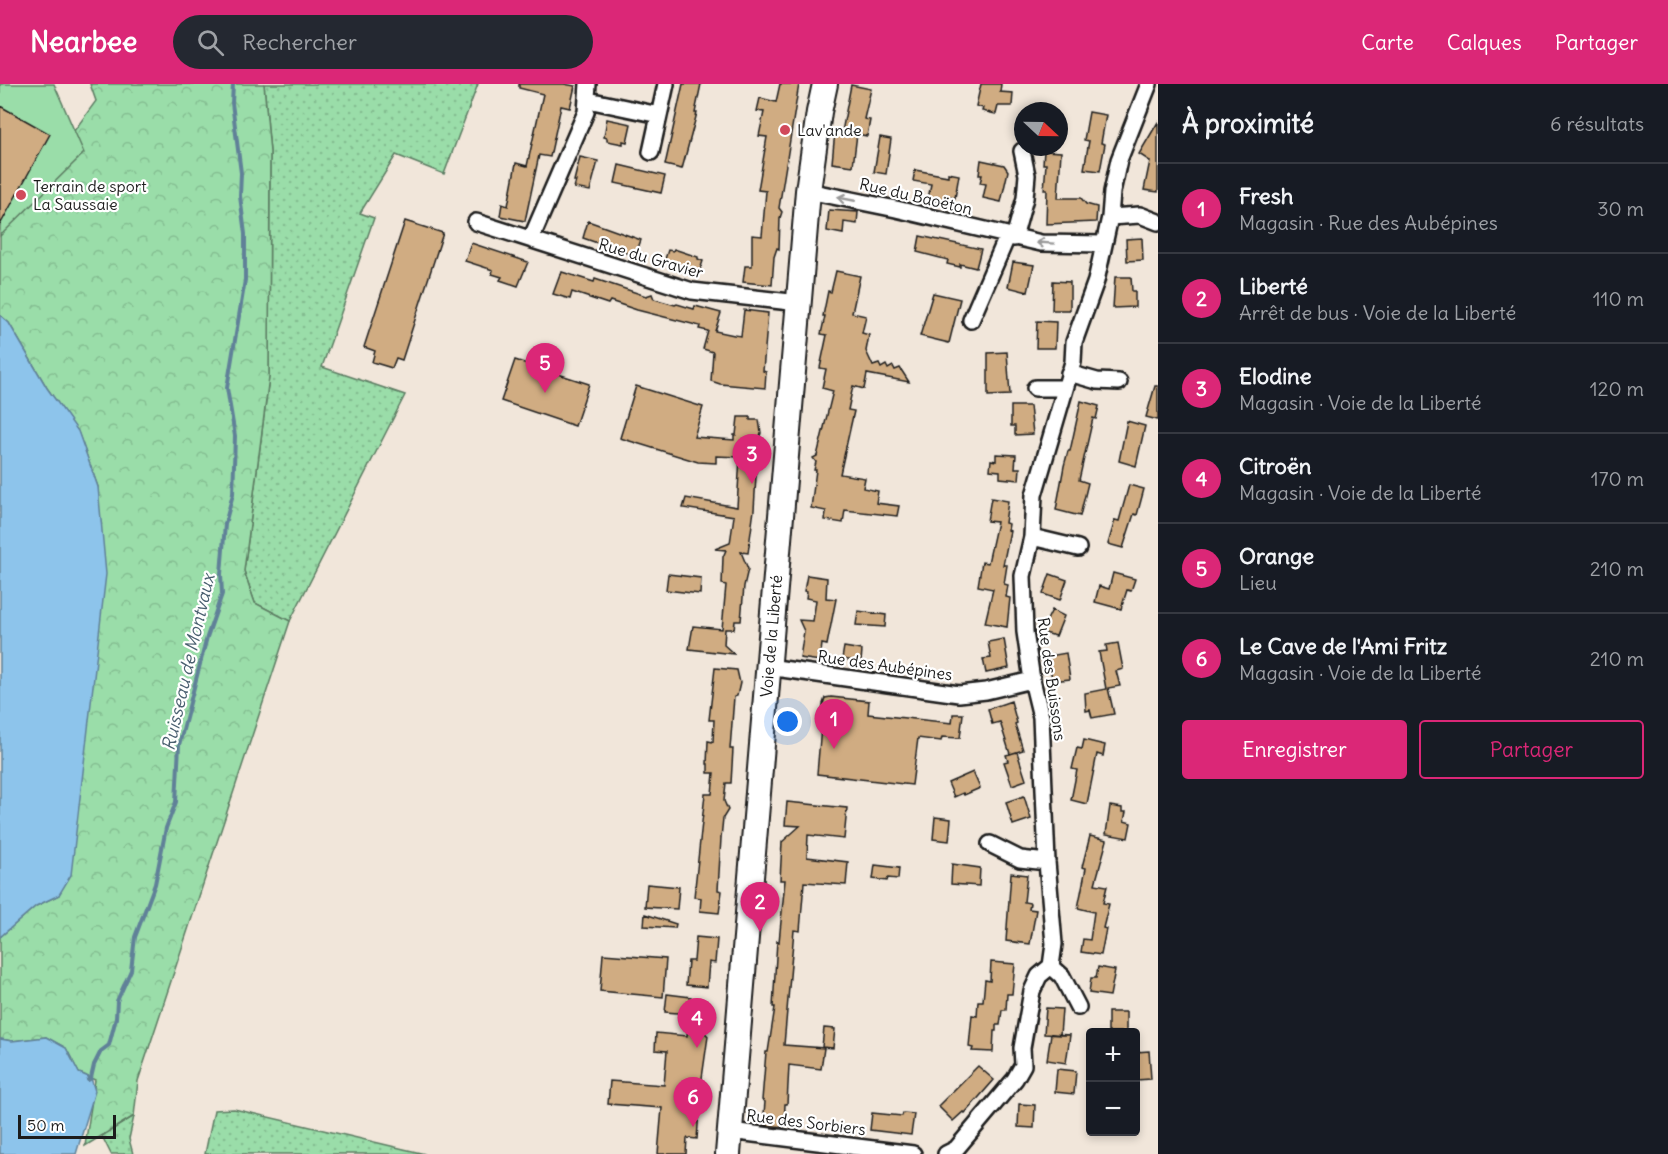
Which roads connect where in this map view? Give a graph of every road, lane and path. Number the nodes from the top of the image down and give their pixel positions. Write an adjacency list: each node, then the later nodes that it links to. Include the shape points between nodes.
1 (666, 84): 5 (street)
2 (825, 84): 8 (main road, Voie de la Liberté)
3 (1149, 84): 9 (street, via 1119,160)
4 (588, 92): 5 (street); 13 (street, via 586,112)
5 (659, 115): 6 (street)
6 (651, 152)
7 (1023, 156): 12 (street, via 1027,175 1025,198)
8 (808, 191): 12 (street, Rue du Baoëton, one-way to 8); 15 (main road, Voie de la Liberté)
9 (1110, 217): 11 (street, via 1140,215); 14 (street)
10 (476, 222): 13 (street, Rue du Gravier)
11 (1158, 222)
12 (1011, 237): 14 (street, Rue du Baoëton, one-way to 12, via 1041,243); 16 (street)
13 (531, 239): 15 (street, Rue du Gravier, via 692,291)
14 (1103, 244): 17 (street, Rue des Buissons, via 1096,281 1074,342)
15 (799, 303): 23 (main road, Voie de la Liberté)
16 (971, 320)
17 (1069, 373): 18 (street); 20 (street, Rue des Buissons)
18 (1119, 382)
19 (1035, 388): 20 (street)
20 (1064, 388): 21 (street, Rue des Buissons, via 1034,495)
21 (1032, 537): 22 (street); 24 (street, Rue des Buissons, via 1023,576)
22 (1078, 548)
23 (768, 668): 24 (street, Rue des Aubépines, via 959,694); 29 (main road, Voie de la Liberté)
24 (1032, 680): 26 (street, Rue des Buissons, via 1041,717)
25 (990, 844): 26 (street, via 1020,859)
26 (1047, 862): 27 (street, Rue des Buissons, via 1054,944)
27 (1051, 966): 28 (street, via 1062,976); 31 (street, via 1039,976 1032,991 1022,1048 1023,1065 956,1149)
28 (1078, 1007)
29 (729, 1142): 30 (street, Rue des Sorbiers)
30 (913, 1154)
31 (946, 1154)

